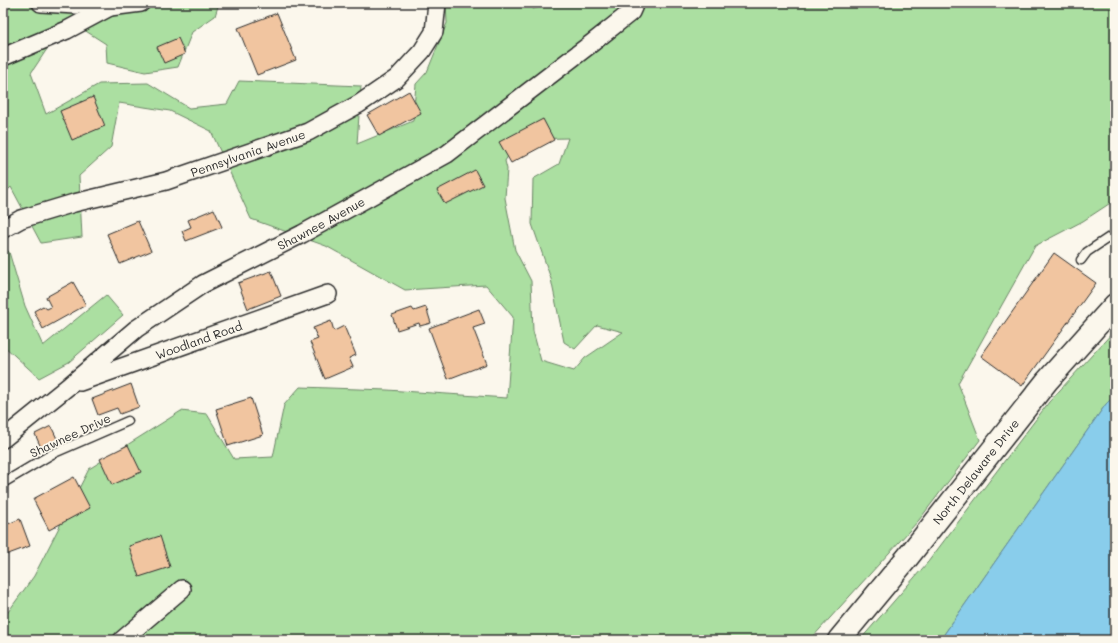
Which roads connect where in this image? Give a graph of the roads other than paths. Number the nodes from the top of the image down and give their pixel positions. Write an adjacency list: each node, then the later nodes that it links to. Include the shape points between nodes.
1 (41, 3): 5 (street)
2 (141, 3): 5 (street)
3 (437, 3): 7 (street, Pennsylvania Avenue, via 434,32 422,51 397,78 359,104 308,132 166,181 67,205 21,220)
4 (635, 3): 12 (street, Shawnee Avenue, via 631,12 447,154 302,234 203,284 136,329)
5 (110, 7): 6 (street, via 67,30)
6 (3, 57)
7 (3, 229)
8 (1115, 236): 9 (lane, via 1087,252)
9 (1082, 260)
10 (328, 294): 12 (street, Woodland Road)
11 (1115, 305): 18 (main road, North Delaware Drive, via 1047,381)
12 (70, 386): 14 (street, Shawnee Avenue)
13 (128, 421): 15 (lane, Shawnee Drive, via 52,454)
14 (3, 439)
15 (3, 483)
16 (182, 589): 17 (street)
17 (122, 640)
18 (839, 640)

